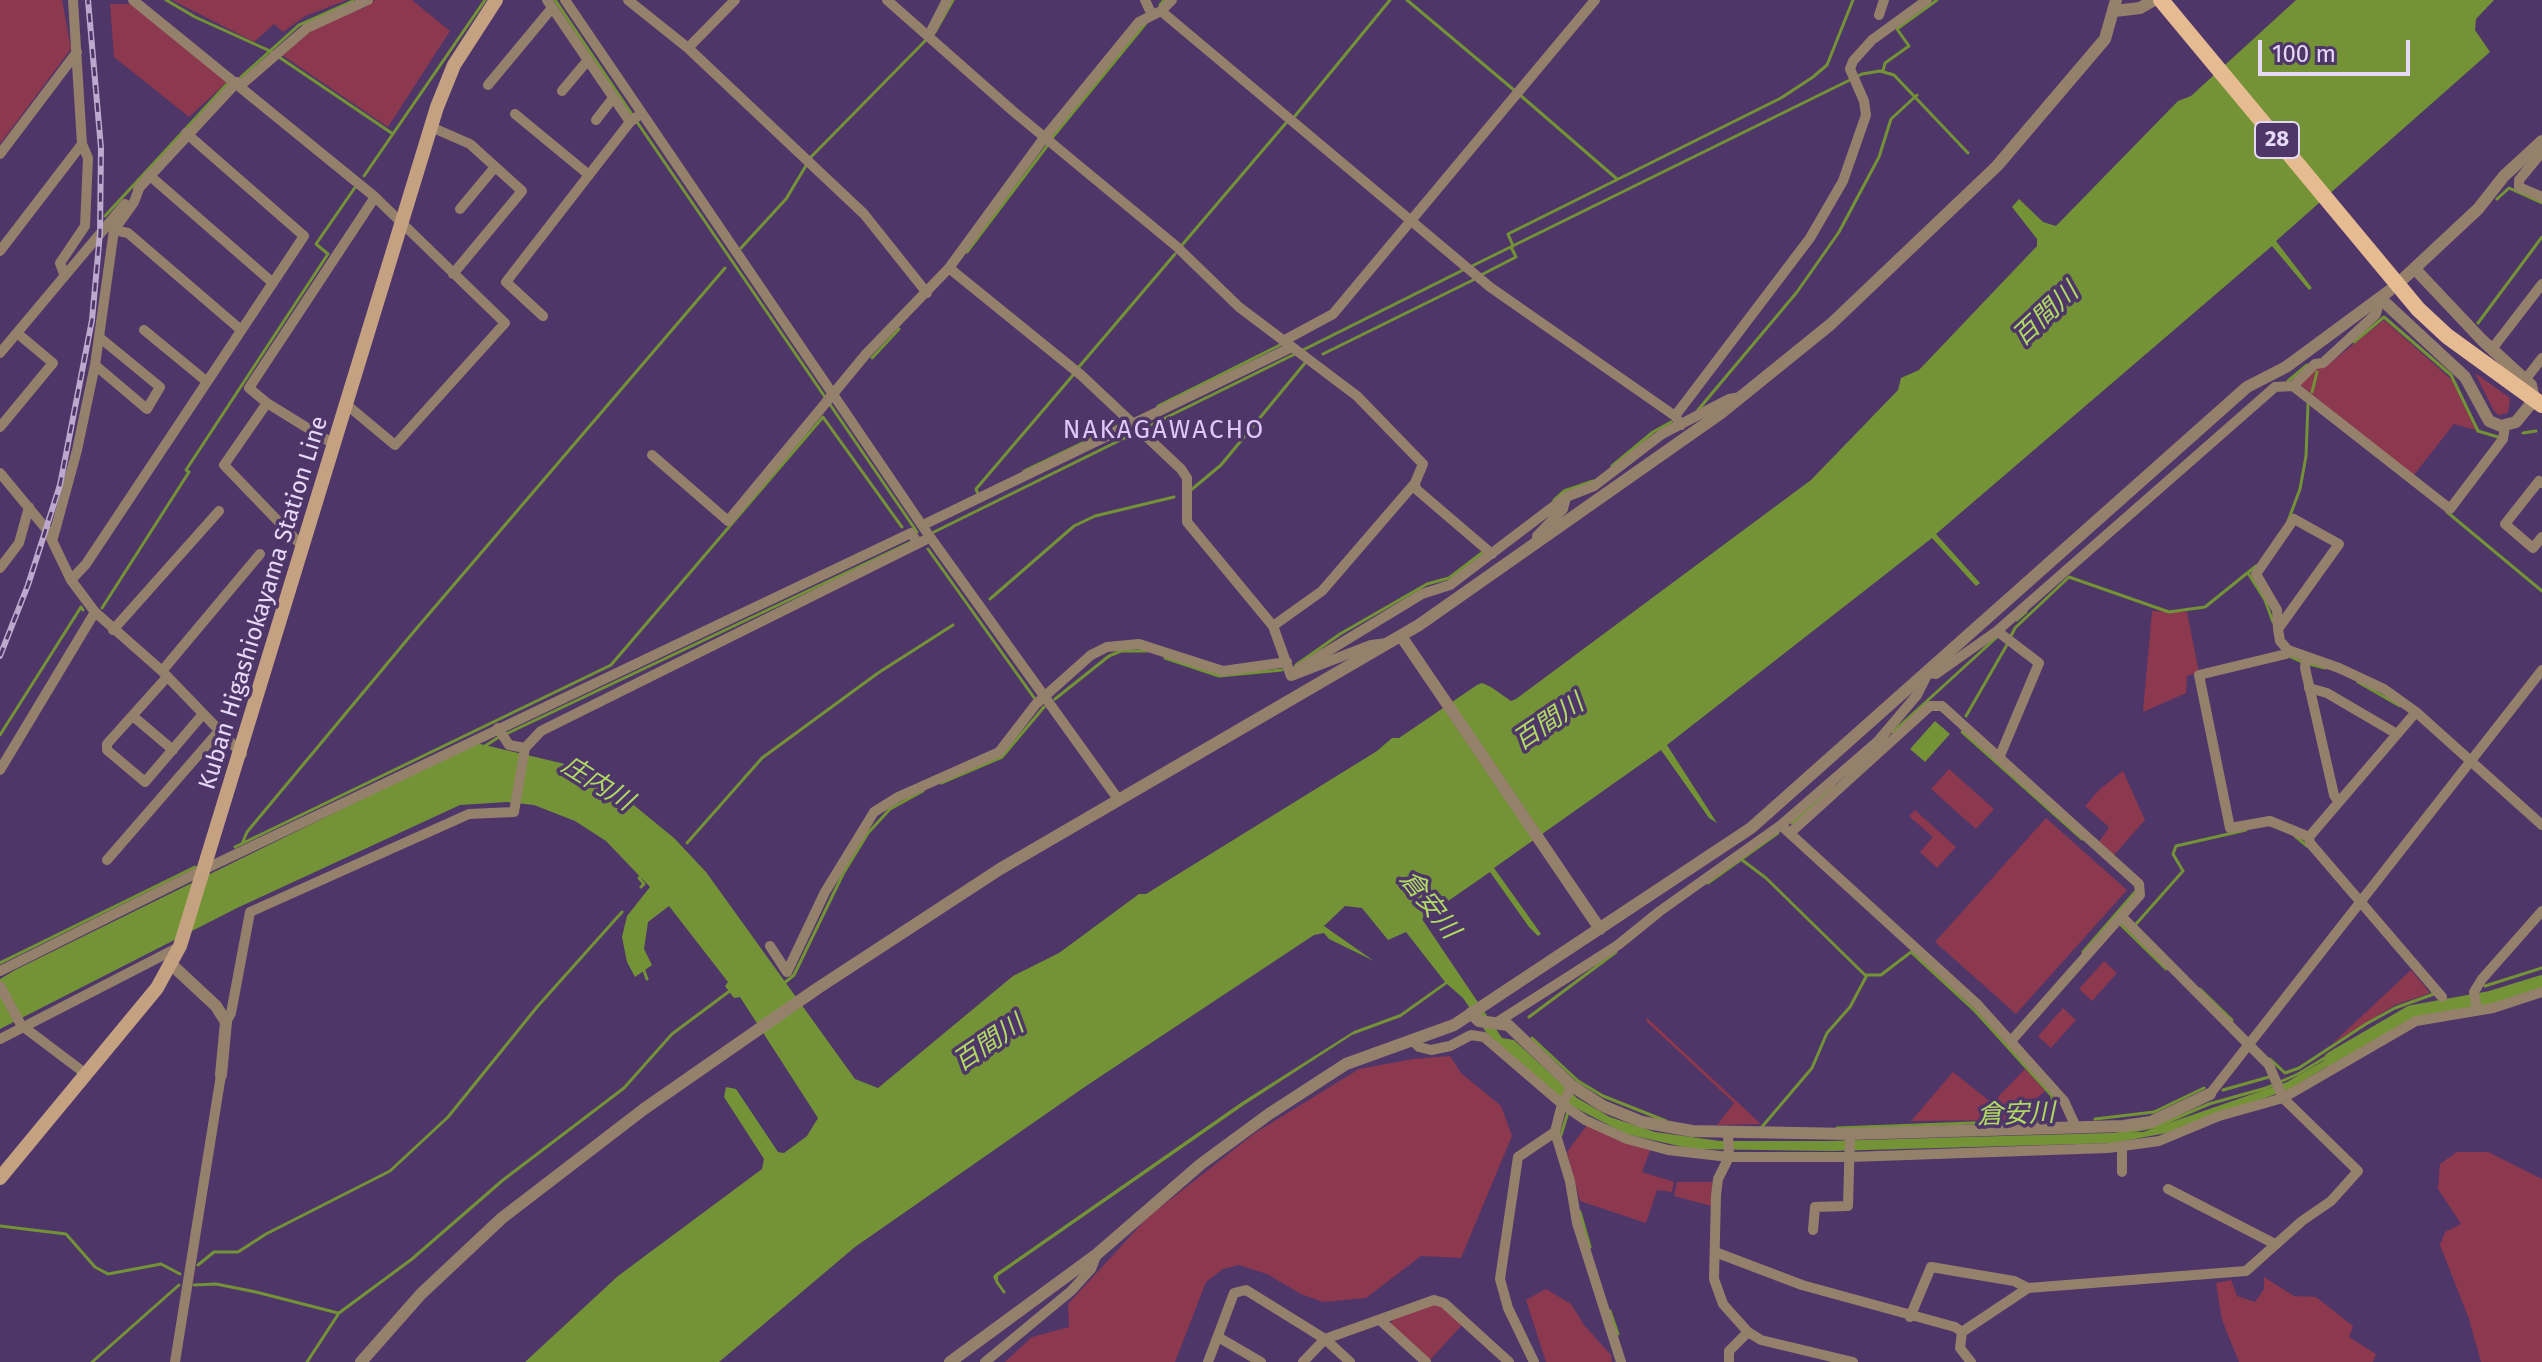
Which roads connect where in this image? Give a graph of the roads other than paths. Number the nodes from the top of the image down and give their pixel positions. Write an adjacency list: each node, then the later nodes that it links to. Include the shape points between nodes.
1 (73, 0): 23 (street)
2 (133, 0): 25 (street)
3 (368, 0): 25 (street, via 307,28)
4 (496, 0): 32 (main road, Kuban Higashiokayama Station Line, via 454,65)
5 (565, 0): 30 (street)
6 (628, 0): 22 (street)
7 (735, 0): 22 (street)
8 (887, 0): 21 (street)
9 (947, 0): 21 (street)
10 (1145, 0): 19 (street)
11 (1172, 0): 19 (street)
12 (1595, 0): 46 (street)
13 (1884, 0): 20 (street)
14 (1927, 0): 77 (street, via 1872,40 1853,61 1864,101 1864,127 1832,201)
15 (2154, 0): 18 (street, via 2140,8)
16 (2161, 0): 74 (main road, 28, via 2418,309)
17 (550, 4): 24 (street); 26 (street)
18 (2116, 6): 72 (street, via 2105,39 1997,166 1870,289)
19 (1156, 12): 34 (street, via 1139,22); 46 (street)
20 (1879, 15)
21 (930, 36): 34 (street)
22 (688, 48): 57 (street, via 864,214)
23 (77, 52): 36 (street); 38 (street)
24 (588, 60): 27 (street); 28 (street)
25 (239, 83): 33 (street); 43 (street)
26 (488, 85)
27 (562, 91)
28 (613, 98): 30 (street); 31 (street)
29 (515, 114): 41 (street)
30 (636, 118): 41 (street); 73 (street)
31 (596, 120)
32 (431, 127): 39 (street, via 470,144); 47 (main road, Kuban Higashiokayama Station Line)
33 (186, 133): 40 (street); 55 (street, via 304,236)
34 (1045, 137): 50 (street); 65 (street)
35 (2542, 141): 51 (street)
36 (82, 144): 49 (street); 52 (street, via 88,158 85,226 60,263)
37 (2542, 152): 44 (street, via 2519,187)
38 (0, 154)
39 (495, 167): 45 (street); 53 (street, via 522,191)
40 (149, 175): 42 (street); 55 (street)
41 (589, 175): 59 (street, via 506,282)
42 (140, 186): 48 (street); 52 (street)
43 (375, 197): 47 (street); 75 (street, via 249,388)
44 (2542, 197)
45 (460, 209)
46 (1410, 222): 65 (street, via 1333,314); 77 (street)
47 (403, 223): 53 (street); 76 (main road, Kuban Higashiokayama Station Line)
48 (114, 230): 61 (street, via 128,233); 63 (street)
49 (0, 251)
50 (949, 268): 57 (street); 78 (street)
51 (2415, 269): 54 (street); 66 (street)
52 (64, 274): 62 (street)
53 (453, 274): 76 (street, via 505,323 395,445)
54 (2403, 279)
55 (273, 283): 61 (street)
56 (2542, 284): 66 (street)
57 (927, 293): 73 (street, via 885,333)
58 (2385, 294): 71 (street, via 2376,314 2357,334); 79 (street, via 2465,377 2489,421); 110 (street, via 2286,367 2247,387)
59 (543, 316)
60 (144, 330): 70 (street)
61 (241, 330): 70 (street)
62 (17, 333): 64 (street); 80 (street, via 53,363)
63 (99, 337): 68 (street); 68 (street, via 160,387 147,409)
64 (2, 346)
65 (1293, 348): 78 (street); 84 (street, via 1357,396 1423,464)
66 (2492, 349): 69 (street)
67 (2542, 358): 69 (street)
68 (95, 365): 92 (street)
69 (2525, 380): 74 (street)
70 (206, 381): 99 (street)
71 (2293, 386): 79 (street, via 2450,509 2503,439); 104 (street, via 2275,387)
72 (1743, 396): 77 (street); 94 (street)
73 (830, 400): 82 (street, via 728,521); 89 (street)
74 (2538, 402): 79 (street)
75 (267, 403): 81 (street); 95 (street, via 224,465)
76 (347, 405): 81 (main road, Kuban Higashiokayama Station Line)
77 (1678, 421): 86 (street, via 1594,486)
78 (1135, 425): 89 (street); 101 (street, via 1187,478 1187,522)
79 (2505, 426)
80 (0, 427)
81 (335, 445): 95 (main road, Kuban Higashiokayama Station Line)
82 (652, 455)
83 (0, 473): 87 (street)
84 (1415, 483): 96 (street); 101 (street, via 1322,591)
85 (2542, 483): 91 (street, via 2505,524 2533,548)
86 (1566, 497): 94 (street, via 1563,509 1537,536); 96 (street)
87 (29, 507): 92 (street); 98 (street, via 19,543)
88 (219, 511): 103 (street)
89 (923, 525): 90 (street)
90 (930, 537): 93 (street); 114 (street)
91 (2542, 537)
92 (53, 538): 99 (street)
93 (918, 543): 119 (street, via 911,533); 123 (street, via 551,725 532,737)
94 (1537, 544): 105 (street)
95 (304, 548): 124 (main road, Kuban Higashiokayama Station Line)
96 (1488, 551): 112 (street, via 1450,585 1422,594)
97 (260, 554): 111 (street)
98 (0, 568)
99 (71, 580): 100 (street)
100 (95, 612): 103 (street); 127 (street)
101 (1273, 626): 107 (street)
102 (2278, 629): 102 (street, via 2277,610 2256,574 2294,519 2339,544); 106 (street)
103 (113, 630): 111 (street)
104 (1997, 631): 110 (street, via 1936,674); 125 (street, via 2035,658 2038,670)
105 (1396, 640): 112 (street); 128 (street); 139 (street, via 1413,653)
106 (2288, 650): 108 (street); 133 (street, via 2199,675 2230,828 2270,821)
107 (1287, 662): 112 (street); 114 (street, via 1223,671 1153,646 1123,644 1091,655)
108 (2306, 662): 113 (street); 115 (street, via 2339,668 2384,689)
109 (2542, 670): 126 (street)
110 (1928, 673): 121 (street); 139 (street, via 1751,828)
111 (165, 674): 116 (street); 117 (street)
112 (1290, 674)
113 (2309, 688): 120 (street); 129 (street)
114 (1040, 701): 128 (street); 141 (street, via 999,752 874,812 825,892 787,972)
115 (2416, 712): 120 (street); 126 (street)
116 (203, 714): 118 (street); 122 (street)
117 (134, 717): 122 (street); 122 (street, via 107,750 145,782)
118 (219, 731): 124 (street); 134 (street)
119 (500, 733): 123 (street); 135 (street)
120 (2397, 734): 129 (street)
121 (1881, 744): 125 (street, via 1930,706 1942,706); 130 (street); 132 (street)
122 (173, 750)
123 (524, 750): 150 (street, via 514,812 469,814 250,912)
124 (242, 754): 135 (main road, Kuban Higashiokayama Station Line)
125 (1999, 758): 138 (street, via 2139,884 2140,895)
126 (2471, 760): 131 (street); 136 (street)
127 (0, 770)
128 (1118, 799): 187 (street, via 935,909 532,1192 457,1258)
129 (2339, 802): 133 (street)
130 (1781, 825): 132 (street); 149 (street, via 1618,945)
131 (2542, 825)
132 (1790, 833): 154 (street)
133 (2309, 837): 136 (street)
134 (107, 860)
135 (207, 870): 140 (main road, Kuban Higashiokayama Station Line); 143 (street)
136 (2362, 902): 146 (street); 155 (street)
137 (2542, 911): 147 (street, via 2482,979)
138 (2121, 916): 154 (street); 155 (street)
139 (1600, 929): 148 (street)
140 (182, 943): 142 (main road, Kuban Higashiokayama Station Line); 151 (street)
141 (770, 946)
142 (172, 965): 150 (street); 156 (main road, Kuban Higashiokayama Station Line)
143 (0, 971)
144 (0, 986): 151 (street)
145 (2542, 992): 147 (street)
146 (2442, 997)
147 (2476, 1004): 160 (street, via 2416,1021)
148 (1471, 1013): 149 (street, via 1479,1021); 153 (street)
149 (1499, 1021): 158 (street)
150 (226, 1022): 157 (street)
151 (20, 1024): 152 (street); 156 (street)
152 (0, 1039)
153 (1412, 1040): 161 (street, via 1431,1050 1471,1035 1484,1037); 177 (street, via 1346,1064 1269,1114 1201,1164)
154 (2011, 1041): 162 (street, via 2064,1101)
155 (2250, 1045): 159 (street); 160 (street, via 2274,1072)
156 (86, 1074): 172 (main road, Kuban Higashiokayama Station Line)
157 (221, 1075): 186 (street)
158 (1572, 1086): 161 (street); 165 (street, via 1642,1122)
159 (2210, 1094): 163 (street, via 2151,1122)
160 (2282, 1096): 168 (street, via 2159,1141); 175 (street, via 2358,1171 2331,1201)
161 (1567, 1108): 164 (street); 170 (street, via 1640,1143)
162 (2076, 1127): 163 (street); 166 (street)
163 (2109, 1129): 167 (street)
164 (1555, 1132): 196 (street, via 1518,1157 1500,1279); 197 (street)
165 (1728, 1136): 166 (street); 170 (street)
166 (1850, 1137): 169 (street)
167 (2108, 1146): 168 (street); 169 (street)
168 (2122, 1147): 171 (street)
169 (1850, 1155): 170 (street); 174 (street, via 1848,1206 1815,1207)
170 (1729, 1157): 176 (street, via 1718,1179)
171 (2122, 1172)
172 (0, 1178)
173 (2168, 1189): 175 (street)
174 (1813, 1230)
175 (2275, 1244): 178 (street, via 2246,1271)
176 (1715, 1252): 179 (street); 181 (street, via 1714,1279 1723,1304)
177 (1097, 1254): 188 (street); 189 (street, via 1071,1291)
178 (2028, 1288): 179 (street, via 1931,1267); 182 (street)
179 (1910, 1317): 182 (street)
180 (1380, 1320): 184 (street); 194 (street); 195 (street, via 1434,1300 1444,1303)
181 (1748, 1332): 185 (street); 198 (street, via 1729,1351)
182 (1962, 1332): 200 (street, via 1960,1348)
183 (1218, 1337): 184 (street, via 1234,1293 1246,1290); 190 (street); 191 (street)
184 (1325, 1339): 192 (street); 193 (street)
185 (1795, 1356): 199 (street)
186 (175, 1362)
187 (361, 1362)
188 (950, 1362)
189 (985, 1362)
190 (1208, 1362)
191 (1261, 1362)
192 (1303, 1362)
193 (1350, 1362)
194 (1426, 1362)
195 (1509, 1362)
196 (1534, 1362)
197 (1621, 1362)
198 (1729, 1362)
199 (1853, 1362)
200 (1971, 1362)

